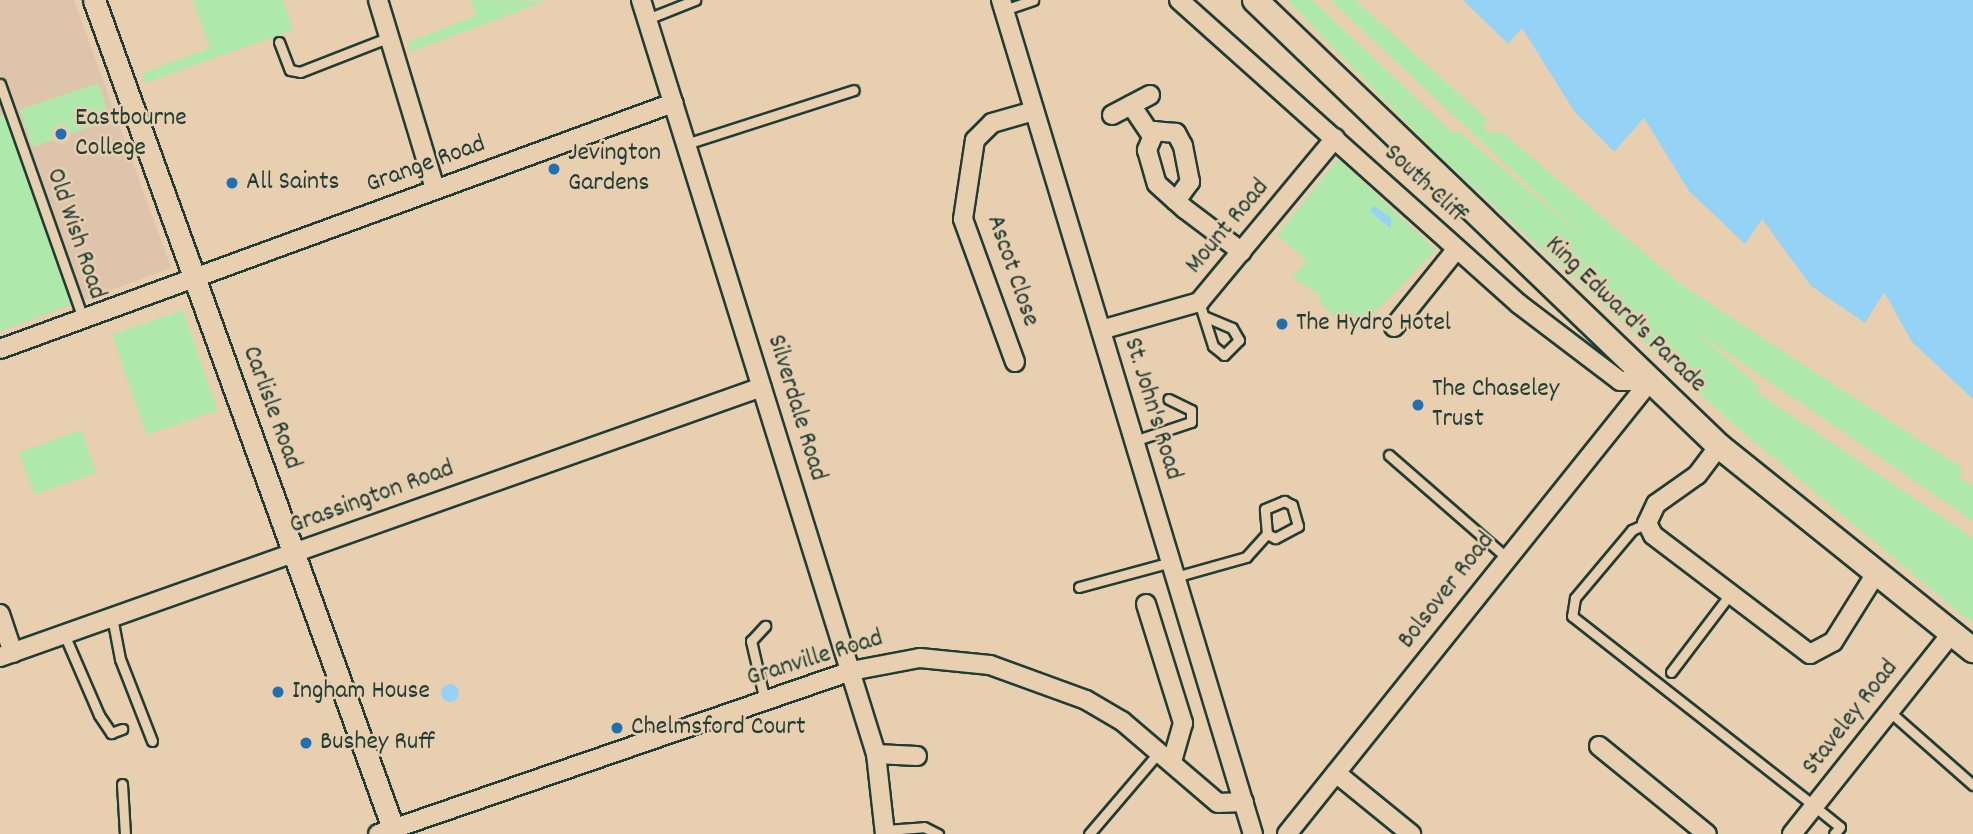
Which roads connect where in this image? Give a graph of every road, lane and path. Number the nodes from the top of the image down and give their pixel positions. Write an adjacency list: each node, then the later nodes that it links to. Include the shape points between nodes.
1 (94, 0): 26 (street, Carlisle Road)
2 (378, 0): 10 (street)
3 (641, 0): 9 (street, Silverdale Road)
4 (695, 0): 9 (lane)
5 (1033, 0): 8 (lane)
6 (1179, 0): 20 (street, South Cliff)
7 (1255, 0): 32 (main road, King Edward's Parade)
8 (1002, 5): 17 (street, St. John's Road)
9 (647, 19): 15 (street, Silverdale Road)
10 (390, 37): 11 (lane, via 300,72 290,70); 22 (street)
11 (279, 42)
12 (0, 83): 27 (lane, Old Wish Road)
13 (854, 90): 21 (lane)
14 (1150, 94): 16 (street)
15 (673, 103): 21 (street, Silverdale Road); 22 (street, Grange Road)
16 (1131, 105): 18 (street); 19 (street)
17 (1034, 111): 29 (street, St. John's Road); 31 (street, Ascot Close, via 992,123 975,140 963,219)
18 (1112, 115)
19 (1150, 133): 23 (street, via 1153,178); 23 (street, via 1168,131 1180,138 1190,182)
20 (1335, 138): 24 (street, South Cliff); 25 (street, Mount Road)
21 (686, 144): 33 (street, Silverdale Road)
22 (435, 189): 26 (street, Grange Road)
23 (1176, 201): 25 (street)
24 (1455, 250): 28 (street); 32 (street, South Cliff, via 1606,372 1620,381)
25 (1242, 252): 29 (street, Mount Road, via 1202,310)
26 (194, 278): 27 (street, Grange Road); 40 (street, Carlisle Road)
27 (83, 318): 30 (street, Grange Road)
28 (1394, 327)
29 (1101, 330): 35 (street, St. John's Road)
30 (0, 349)
31 (1014, 362)
32 (1650, 381): 36 (main road, King Edward's Parade); 41 (street, Bolsover Road)
33 (762, 387): 40 (street, Grassington Road); 54 (street, Silverdale Road)
34 (1168, 399): 35 (lane, via 1191,410 1191,422)
35 (1134, 441): 42 (street, St. John's Road)
36 (1719, 446): 38 (street, via 1697,475 1656,504); 43 (main road, King Edward's Parade)
37 (1389, 455): 41 (lane)
38 (1647, 523): 45 (street, via 1653,535); 68 (lane, via 1632,530 1575,598 1572,616)
39 (1267, 534): 39 (lane, via 1265,509 1284,501 1292,505 1298,526 1292,533); 42 (lane, via 1246,557)
40 (294, 553): 48 (street, Grassington Road); 69 (street, Carlisle Road)
41 (1507, 558): 64 (street, Bolsover Road)
42 (1173, 569): 44 (lane); 67 (street, St. John's Road)
43 (1875, 575): 45 (street, via 1833,642 1818,654 1803,651); 51 (main road, King Edward's Parade)
44 (1079, 587)
45 (1731, 593): 55 (lane)
46 (1146, 604): 63 (street, via 1183,723)
47 (0, 614): 53 (street)
48 (113, 617): 50 (street, Grassington Road); 59 (lane, via 120,659)
49 (765, 626): 56 (lane, via 751,641)
50 (64, 634): 53 (street, Grassington Road); 58 (lane, via 99,715 111,733)
51 (1951, 634): 52 (main road, King Edward's Parade); 57 (street, Staveley Road)
52 (1973, 650)
53 (6, 655)
54 (851, 671): 56 (street, Granville Road); 61 (street, Silverdale Road); 63 (street, Granville Road, via 920,658 990,665 1086,699)
55 (1671, 672)
56 (765, 701): 69 (street, Granville Road)
57 (1889, 711): 66 (lane); 68 (street, Staveley Road)
58 (122, 729)
59 (152, 741)
60 (1599, 746): 77 (street)
61 (876, 754): 62 (street); 70 (street, Silverdale Road)
62 (917, 756)
63 (1166, 756): 67 (street, Granville Road, via 1218,803); 73 (lane)
64 (1336, 773): 75 (street, Bolsover Road); 76 (street)
65 (122, 784): 71 (lane)
66 (1973, 785)
67 (1244, 802): 74 (street, St. John's Road)
68 (1814, 806): 78 (street, Staveley Road); 79 (lane, via 1840,827)
69 (389, 832)
70 (885, 832): 72 (lane, via 924,827)
71 (125, 834)
72 (938, 834)
73 (1088, 834)
74 (1253, 834)
75 (1287, 834)
76 (1411, 834)
77 (1707, 834)
78 (1792, 834)
79 (1835, 834)

